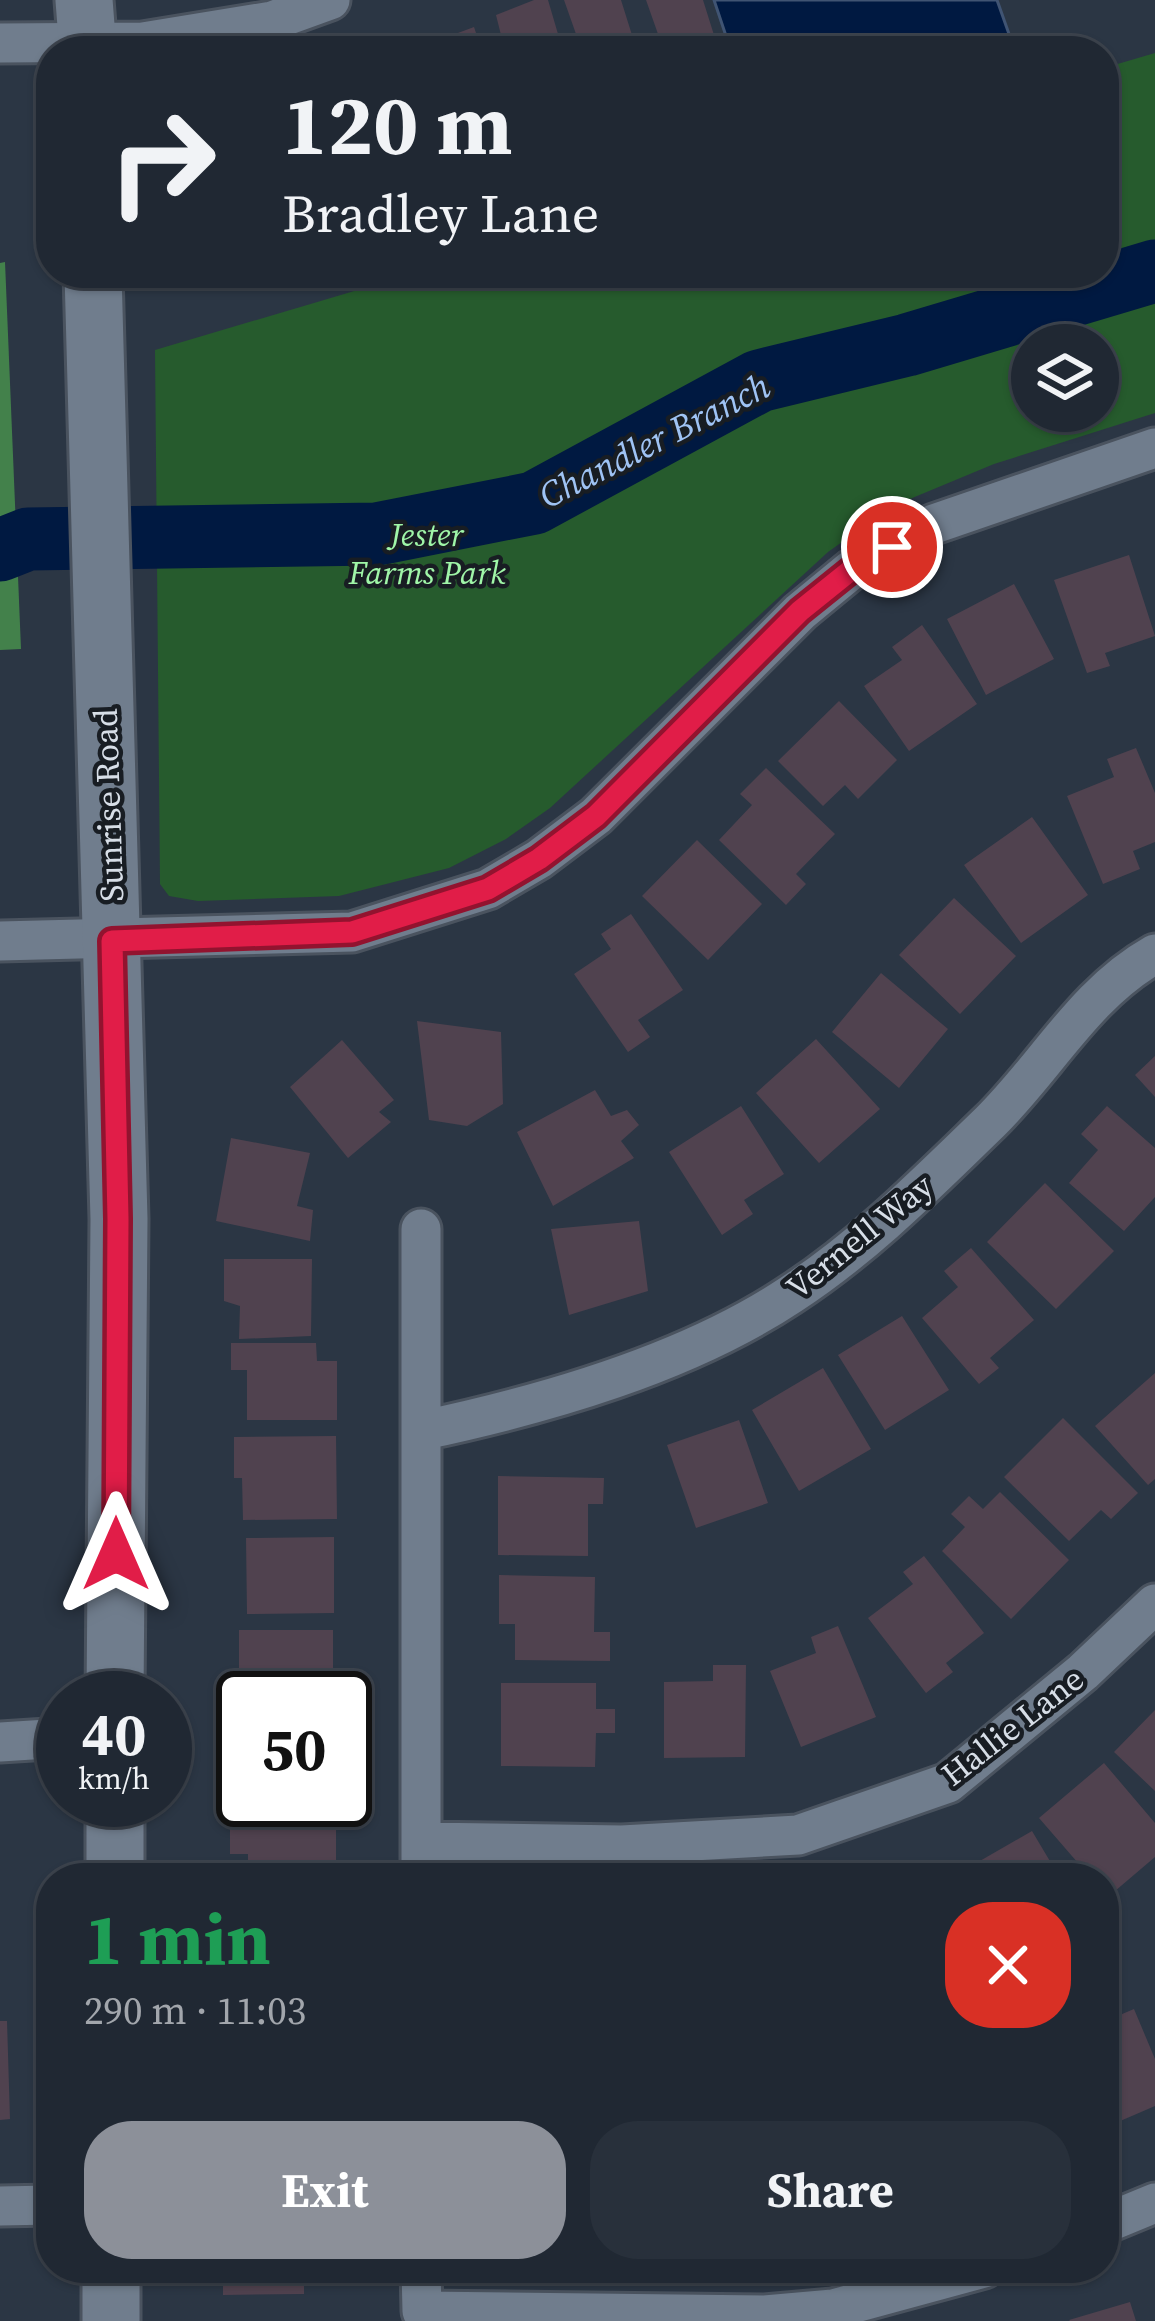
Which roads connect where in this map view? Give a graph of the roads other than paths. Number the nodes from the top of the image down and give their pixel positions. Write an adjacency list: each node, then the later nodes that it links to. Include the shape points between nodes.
1 (330, 0): 4 (street, via 272,21)
2 (87, 31): 3 (street)
3 (51, 36)
4 (180, 36)
5 (36, 38): 6 (street)
6 (0, 43)
7 (93, 288): 10 (main road, Sunrise Road)
8 (1155, 448): 10 (street, via 934,524 851,570 596,816 488,889 352,932)
9 (0, 941): 10 (street)
10 (112, 941): 15 (main road, Sunrise Road)
11 (1155, 954): 13 (street, Vernell Way, via 1099,993 1016,1096 909,1200 788,1297 585,1387)
12 (421, 1228): 13 (street)
13 (424, 1430): 19 (street)
14 (1155, 1604): 19 (street, Hallie Lane, via 948,1783 798,1835)
15 (116, 1671)
16 (36, 1740): 17 (street)
17 (0, 1742)
18 (115, 1827): 20 (main road)
19 (422, 1860)
20 (115, 1863)
21 (1155, 2204): 24 (street)
22 (36, 2205): 23 (street)
23 (0, 2206)
24 (1119, 2218)
25 (111, 2283): 28 (main road)
26 (421, 2283): 27 (street, via 422,2312 642,2316 833,2309)
27 (928, 2283)
28 (111, 2321)

